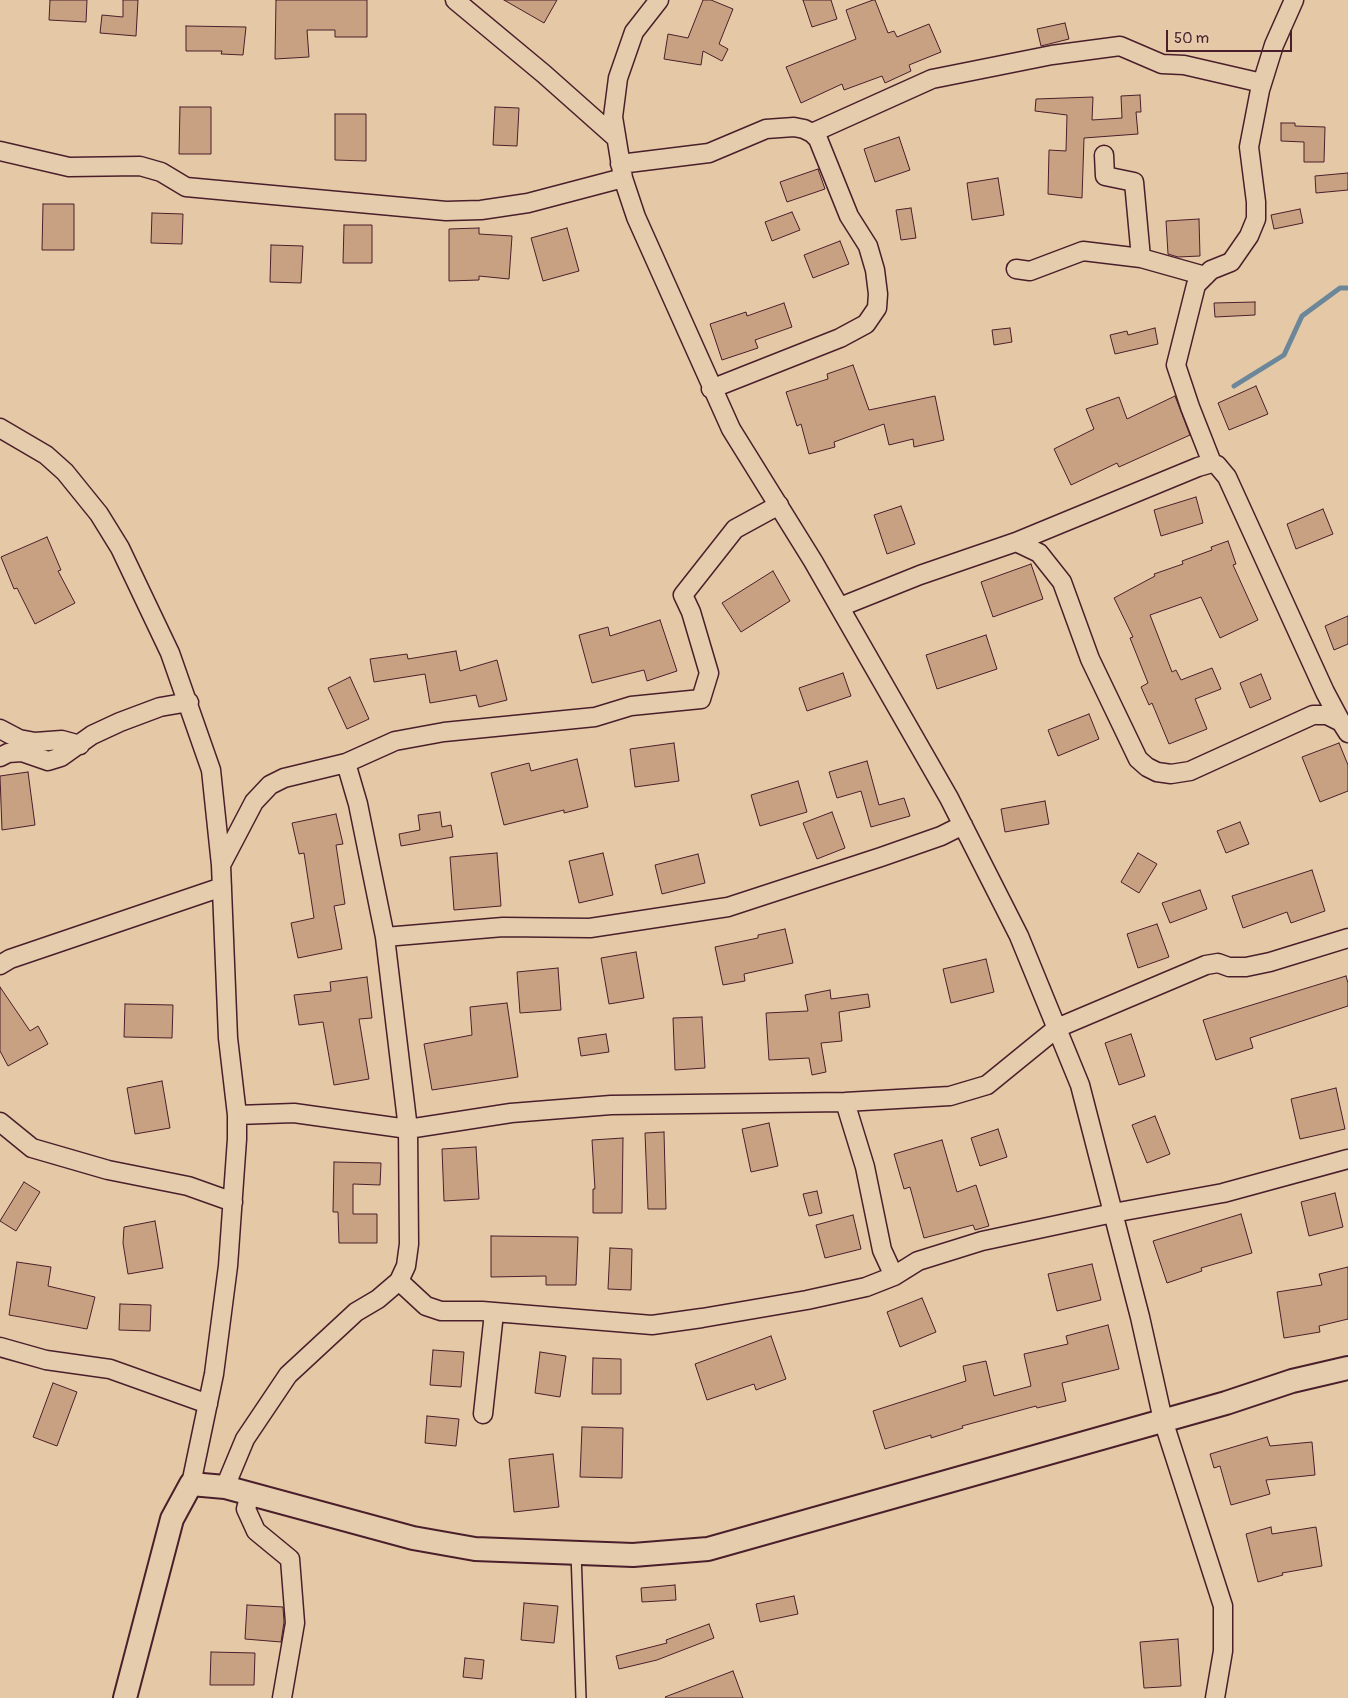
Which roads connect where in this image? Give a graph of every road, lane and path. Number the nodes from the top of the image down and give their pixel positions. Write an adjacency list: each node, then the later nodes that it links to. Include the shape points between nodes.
1 (455, 0): 6 (street)
2 (659, 0): 6 (street, via 634,32 618,78 613,117)
3 (1294, 0): 4 (street)
4 (1262, 83): 5 (street, via 1184,65 1162,64 1120,46 1052,55 932,79); 12 (street, via 1248,147 1256,219 1231,262)
5 (812, 132): 9 (street, via 794,127 766,129 709,153); 13 (street, via 822,147 849,216 868,246 878,282 877,308 866,324 840,338)
6 (616, 138): 9 (street)
7 (0, 151): 9 (street, via 69,167 140,166 186,186 446,211 528,203)
8 (1104, 155): 10 (street, via 1105,176 1134,182)
9 (622, 171): 13 (street, via 647,245)
10 (1141, 258): 11 (street, via 1083,251 1030,272); 12 (street)
11 (1016, 268)
12 (1205, 276): 15 (street, via 1196,285 1176,365)
13 (712, 389): 16 (street, via 731,429)
14 (4, 434): 19 (street, via 46,455 65,472 99,514 140,587)
15 (1212, 463): 17 (street); 20 (street, via 1227,477)
16 (779, 505): 18 (street); 24 (street, via 735,529 683,595 709,673 701,699 631,706 595,717 444,732 395,741)
17 (1016, 542): 18 (street, via 920,574); 20 (street, via 1039,553 1062,582 1090,659 1138,759 1147,767 1171,774 1190,771 1313,715 1327,715)
18 (840, 607): 25 (street)
19 (189, 702): 22 (street, via 160,707 120,722 92,735); 26 (street, via 211,770)
20 (1344, 727)
21 (0, 729): 22 (street, via 27,740 62,740)
22 (80, 745): 23 (street, via 62,757 48,761 22,752)
23 (0, 757)
24 (346, 763): 26 (street, via 284,778 270,785 254,802); 28 (street, via 358,804)
25 (963, 825): 28 (street, via 890,854 728,907 590,928 502,927); 31 (street, via 1019,936)
26 (221, 865): 27 (street)
27 (222, 888): 30 (street); 33 (street, via 228,1038)
28 (385, 936): 35 (street)
29 (1348, 938): 31 (street, via 1246,968 1218,963 1206,965)
30 (0, 965)
31 (1057, 1028): 32 (street, via 987,1085 950,1096); 38 (street, via 1080,1086)
32 (845, 1102): 35 (street, via 611,1106 512,1113); 39 (street, via 865,1167 882,1250)
33 (237, 1115): 35 (street, via 294,1113); 37 (street)
34 (0, 1122): 37 (street, via 32,1148 108,1170 188,1186)
35 (408, 1129): 40 (street, via 409,1244 406,1266)
36 (1348, 1159): 38 (street, via 1223,1193)
37 (233, 1202): 44 (street, via 228,1266)
38 (1113, 1212): 39 (street, via 982,1241 918,1261); 46 (street)
39 (894, 1276): 41 (street, via 866,1287 807,1300 652,1325)
40 (399, 1282): 41 (street, via 426,1306 441,1311); 48 (street, via 338,1328 288,1376 245,1439)
41 (494, 1313): 45 (street)
42 (0, 1347): 44 (street, via 46,1360 110,1369)
43 (1348, 1368): 46 (street, via 1292,1381)
44 (208, 1404): 47 (street)
45 (483, 1414)
46 (1163, 1420): 50 (street, via 708,1549 632,1555); 54 (street, via 1223,1606 1223,1650)
47 (191, 1484): 48 (street); 51 (street, via 172,1519)
48 (225, 1487): 49 (street)
49 (250, 1494): 50 (street, via 422,1540 475,1549); 52 (street, via 246,1509 256,1531 290,1559 295,1623)
50 (576, 1552): 53 (lane)
51 (125, 1698)
52 (282, 1698)
53 (581, 1698)
54 (1215, 1698)

